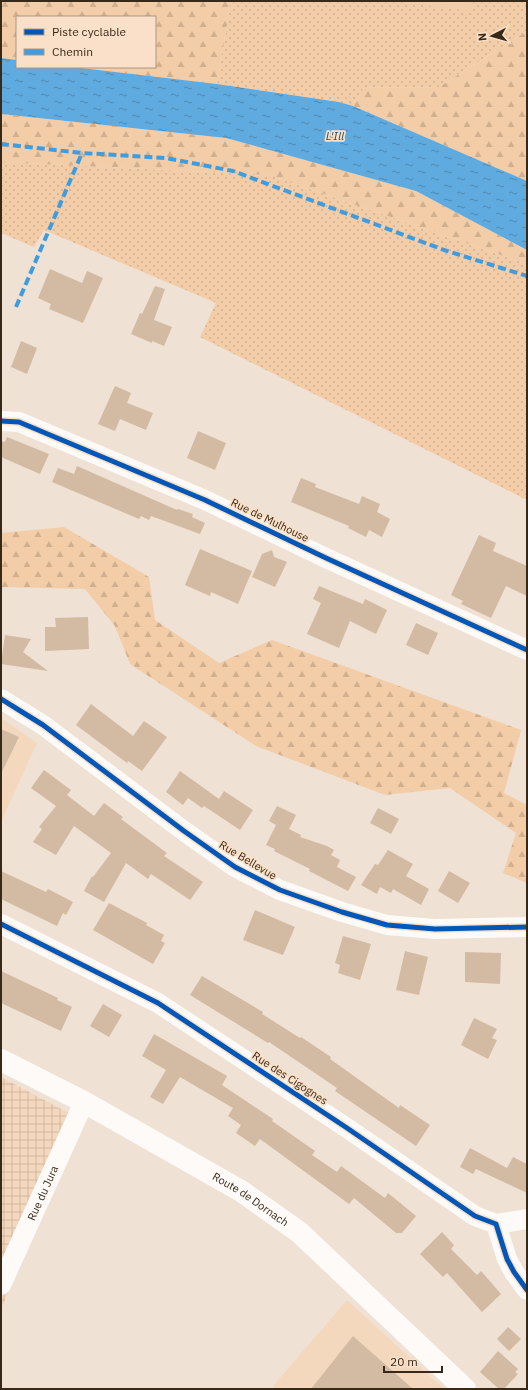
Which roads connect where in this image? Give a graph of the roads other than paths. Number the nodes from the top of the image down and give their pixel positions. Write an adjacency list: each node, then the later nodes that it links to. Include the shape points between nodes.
1 (1, 421): 2 (street, Rue de Mulhouse, via 19,422 205,500)
2 (527, 650)
3 (1, 700): 5 (street, Rue Bellevue, via 43,725 236,867 280,890 387,925 435,929)
4 (1, 924): 9 (street, Rue des Cigognes, via 158,1003 475,1216)
5 (527, 927)
6 (1, 1060): 7 (main road, Route de Dornach)
7 (84, 1102): 10 (street, Rue du Jura); 12 (main road, Route de Dornach, via 241,1191 299,1232)
8 (527, 1219): 9 (street)
9 (496, 1224): 11 (street, via 507,1259)
10 (1, 1285)
11 (527, 1290)
12 (465, 1389)

